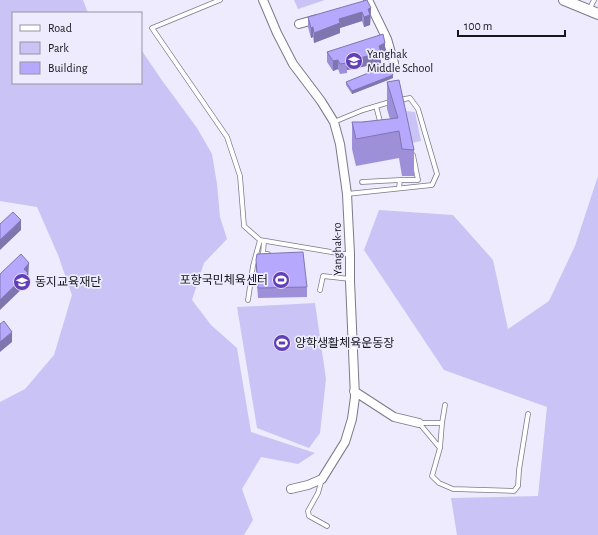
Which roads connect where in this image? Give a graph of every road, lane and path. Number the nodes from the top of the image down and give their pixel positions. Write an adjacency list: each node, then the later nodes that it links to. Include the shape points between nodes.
1 (220, 0): 18 (lane, via 152,28 226,137 240,176 244,226)
2 (263, 0): 11 (street, Yanghak-ro, via 293,64)
3 (564, 0): 6 (street)
4 (594, 0): 6 (lane)
5 (367, 2): 9 (street, via 387,40)
6 (593, 12)
7 (324, 17): 8 (street)
8 (299, 24)
9 (394, 63)
10 (376, 106): 11 (lane); 12 (lane, via 381,127); 16 (lane, via 410,98 418,109 437,174 432,185)
11 (334, 122): 17 (street, Yanghak-ro)
12 (374, 129)
13 (412, 154): 14 (lane, via 418,180)
14 (400, 180): 15 (lane); 16 (lane)
15 (362, 182)
16 (399, 188): 17 (lane)
17 (347, 194): 20 (street, Yanghak-ro)
18 (262, 240): 19 (lane, via 263,254); 20 (lane); 23 (lane, via 253,266)
19 (270, 254)
20 (350, 254): 21 (street, Yanghak-ro)
21 (350, 279): 22 (lane, via 323,276); 24 (street, Yanghak-ro)
22 (320, 290)
23 (248, 300)
24 (354, 391): 27 (street, via 394,417); 30 (street, Yanghak-ro, via 352,418 345,442)
25 (445, 405): 28 (lane)
26 (528, 414): 29 (lane, via 518,486 514,491 453,489 439,483 432,476)
27 (419, 423): 28 (lane); 29 (lane)
28 (442, 423): 29 (lane)
29 (440, 448)
30 (322, 479): 31 (street); 32 (lane, via 318,493 308,510 309,516)
31 (291, 489)
32 (327, 526)

